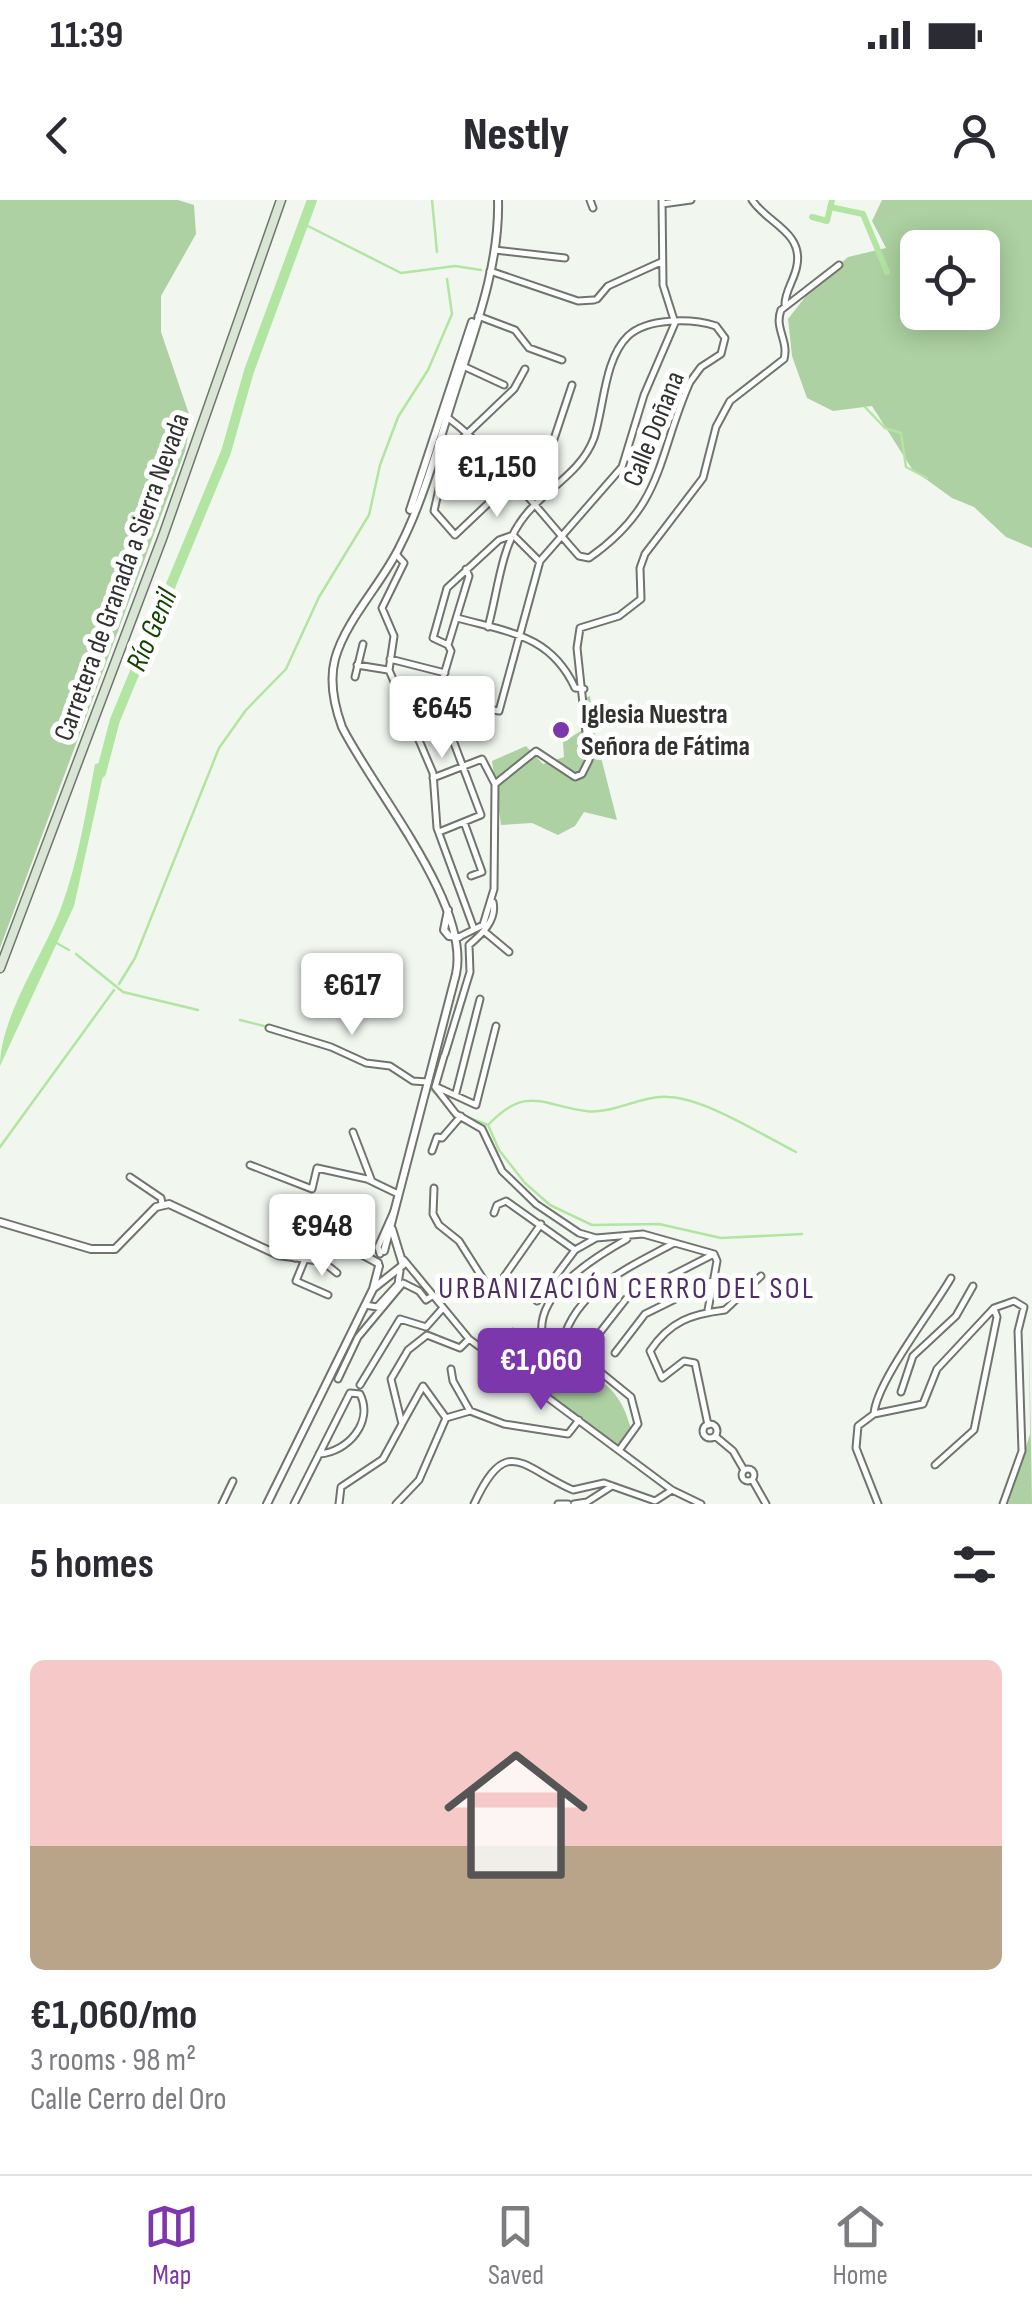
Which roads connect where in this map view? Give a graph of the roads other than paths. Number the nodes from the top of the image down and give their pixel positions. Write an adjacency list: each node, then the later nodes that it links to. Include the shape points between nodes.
1 (281, 200): 57 (main road, Carretera de Granada a Sierra Nevada)
2 (498, 200): 8 (street)
3 (590, 200): 7 (street)
4 (691, 200): 6 (street)
5 (752, 200): 14 (street, via 796,249)
6 (662, 202): 10 (street)
7 (593, 208)
8 (495, 250): 9 (street); 12 (street)
9 (565, 258)
10 (661, 262): 12 (street, via 608,286 596,300 578,301); 16 (street)
11 (839, 265): 14 (street)
12 (490, 271): 13 (street)
13 (484, 292): 15 (street); 22 (street)
14 (785, 304): 43 (street, via 778,321 784,358 737,393 720,416 703,478 645,554 641,599 618,616 580,628)
15 (478, 316): 17 (street, via 516,330 529,348); 18 (street)
16 (674, 323): 27 (street, via 646,326 624,340 588,450); 29 (street, via 622,467); 29 (street, Calle Doñana, via 716,326 725,344 690,382 651,494 589,558)
17 (562, 360)
18 (463, 366): 21 (street); 23 (street)
19 (525, 369): 21 (street)
20 (572, 385): 26 (street, via 553,442)
21 (509, 387): 24 (street)
22 (450, 388): 23 (street); 25 (street)
23 (447, 416): 24 (street, Calle Doñana); 25 (street); 30 (street)
24 (467, 435): 26 (street, Calle Doñana); 26 (street, via 447,453 434,511 455,535)
25 (432, 444): 30 (street)
26 (511, 482): 27 (street, Calle Doñana)
27 (534, 506): 28 (street); 29 (street, Calle Doñana)
28 (513, 535): 31 (street); 32 (street); 34 (street)
29 (560, 535): 31 (street)
30 (396, 554): 38 (street, via 404,563 382,608 393,628); 55 (street, via 339,649 334,699 353,749 448,908)
31 (540, 561): 35 (street)
32 (466, 569): 33 (street, via 470,576); 37 (street, via 446,588 432,638)
33 (457, 618): 34 (street); 37 (street)
34 (488, 626): 35 (street)
35 (519, 636): 43 (street, via 542,644 568,670 575,688); 44 (street, via 496,713)
36 (363, 644): 39 (street)
37 (448, 644): 41 (street)
38 (390, 659): 40 (street); 41 (street)
39 (356, 665): 40 (street); 42 (street)
40 (389, 670): 45 (street)
41 (445, 674): 44 (street)
42 (355, 677)
43 (584, 689): 48 (street, via 590,760 582,774 562,772 536,751)
44 (440, 701): 45 (street); 46 (street)
45 (421, 738): 47 (street)
46 (462, 766): 47 (street); 48 (street, via 482,759); 49 (street, via 482,816)
47 (434, 778): 50 (street)
48 (495, 784): 52 (street)
49 (464, 822): 50 (street); 51 (street, via 482,872)
50 (439, 832): 53 (street)
51 (471, 876)
52 (492, 899): 53 (street, via 486,919); 54 (street)
53 (474, 929): 55 (street)
54 (485, 932): 56 (street); 61 (street, via 470,945 470,972)
55 (458, 937): 61 (street)
56 (508, 952)
57 (0, 968)
58 (480, 999): 62 (street)
59 (496, 1026): 62 (street, via 476,1104)
60 (269, 1028): 61 (street)
61 (432, 1084): 62 (street); 63 (street); 70 (street)
62 (456, 1092)
63 (461, 1116): 65 (street, via 442,1138 436,1136); 78 (street, via 482,1130 502,1171 536,1204)
64 (353, 1132): 68 (street)
65 (432, 1151)
66 (250, 1165): 68 (street, via 312,1189 317,1168)
67 (130, 1177): 71 (street)
68 (372, 1182): 70 (street)
69 (434, 1188): 76 (street, via 433,1214 485,1282 499,1284)
70 (398, 1194): 72 (street)
71 (162, 1204): 74 (street, via 115,1248 91,1249); 84 (street)
72 (394, 1212): 75 (street); 85 (street, via 378,1247)
73 (494, 1214): 76 (street, via 506,1201)
74 (0, 1222)
75 (392, 1224): 81 (street); 85 (street)
76 (541, 1224): 82 (street)
77 (298, 1238): 84 (street)
78 (596, 1238): 79 (street); 82 (street)
79 (630, 1238): 80 (street, via 642,1234); 105 (street, via 582,1264 544,1313)
80 (676, 1242): 83 (street); 107 (street, via 603,1281 564,1328)
81 (396, 1250): 85 (street); 87 (street)
82 (576, 1250): 100 (street)
83 (714, 1254): 95 (street); 120 (street, via 626,1298 587,1349 588,1362 630,1397 638,1424)
84 (295, 1258): 86 (street)
85 (380, 1258): 88 (street, via 338,1241); 91 (street); 97 (street)
86 (306, 1260): 88 (street); 98 (street, via 296,1281)
87 (404, 1260): 89 (street); 93 (street)
88 (322, 1261): 90 (street)
89 (401, 1270): 91 (street); 93 (street); 101 (street, via 398,1284 377,1307)
90 (337, 1273)
91 (390, 1274): 97 (street)
92 (762, 1276): 104 (street, via 728,1309)
93 (416, 1277): 99 (street)
94 (950, 1278): 109 (street, via 920,1318)
95 (714, 1280): 104 (street); 108 (street, via 645,1314)
96 (973, 1286): 111 (street, via 956,1316 913,1356)
97 (373, 1289): 101 (street)
98 (328, 1295)
99 (432, 1296): 103 (street); 112 (street, via 426,1300 403,1284 358,1337)
100 (537, 1301)
101 (365, 1305): 128 (street)
102 (994, 1308): 116 (street, via 935,1372 922,1404); 122 (street, via 974,1430); 137 (street, via 1014,1301 1024,1307 1018,1331 1022,1451)
103 (442, 1309): 106 (street); 113 (street, via 426,1327 400,1319)
104 (708, 1310): 135 (street, via 668,1327 649,1353 664,1379 684,1361 694,1362 705,1436 733,1450 743,1479 752,1480)
105 (543, 1338)
106 (469, 1339): 118 (street); 119 (street, via 460,1348 427,1336 408,1350 391,1380)
107 (561, 1350)
108 (615, 1353)
109 (898, 1366): 111 (street); 116 (street)
110 (451, 1369): 115 (street)
111 (909, 1370): 114 (street)
112 (338, 1379)
113 (360, 1385)
114 (900, 1392)
115 (470, 1411): 117 (street); 118 (street, via 558,1435)
116 (874, 1414): 136 (street, via 860,1423 854,1439)
117 (446, 1418): 119 (street, via 423,1386); 130 (street, via 420,1480)
118 (579, 1420): 120 (street)
119 (402, 1424): 129 (street, via 383,1459 341,1487)
120 (620, 1450): 125 (street)
121 (319, 1454): 121 (street, via 354,1438 365,1416 360,1394 350,1393); 126 (street)
122 (935, 1465)
123 (234, 1480): 127 (street)
124 (614, 1485): 125 (street, via 655,1501); 131 (street, via 573,1490 528,1464 502,1463); 133 (street)
125 (672, 1490): 134 (street)
126 (297, 1502)
127 (222, 1504)
128 (268, 1504)
129 (339, 1504)
130 (396, 1504)
131 (474, 1504)
132 (558, 1504): 133 (street)
133 (571, 1504)
134 (701, 1504)
135 (766, 1504)
136 (878, 1504)
137 (1003, 1504)

